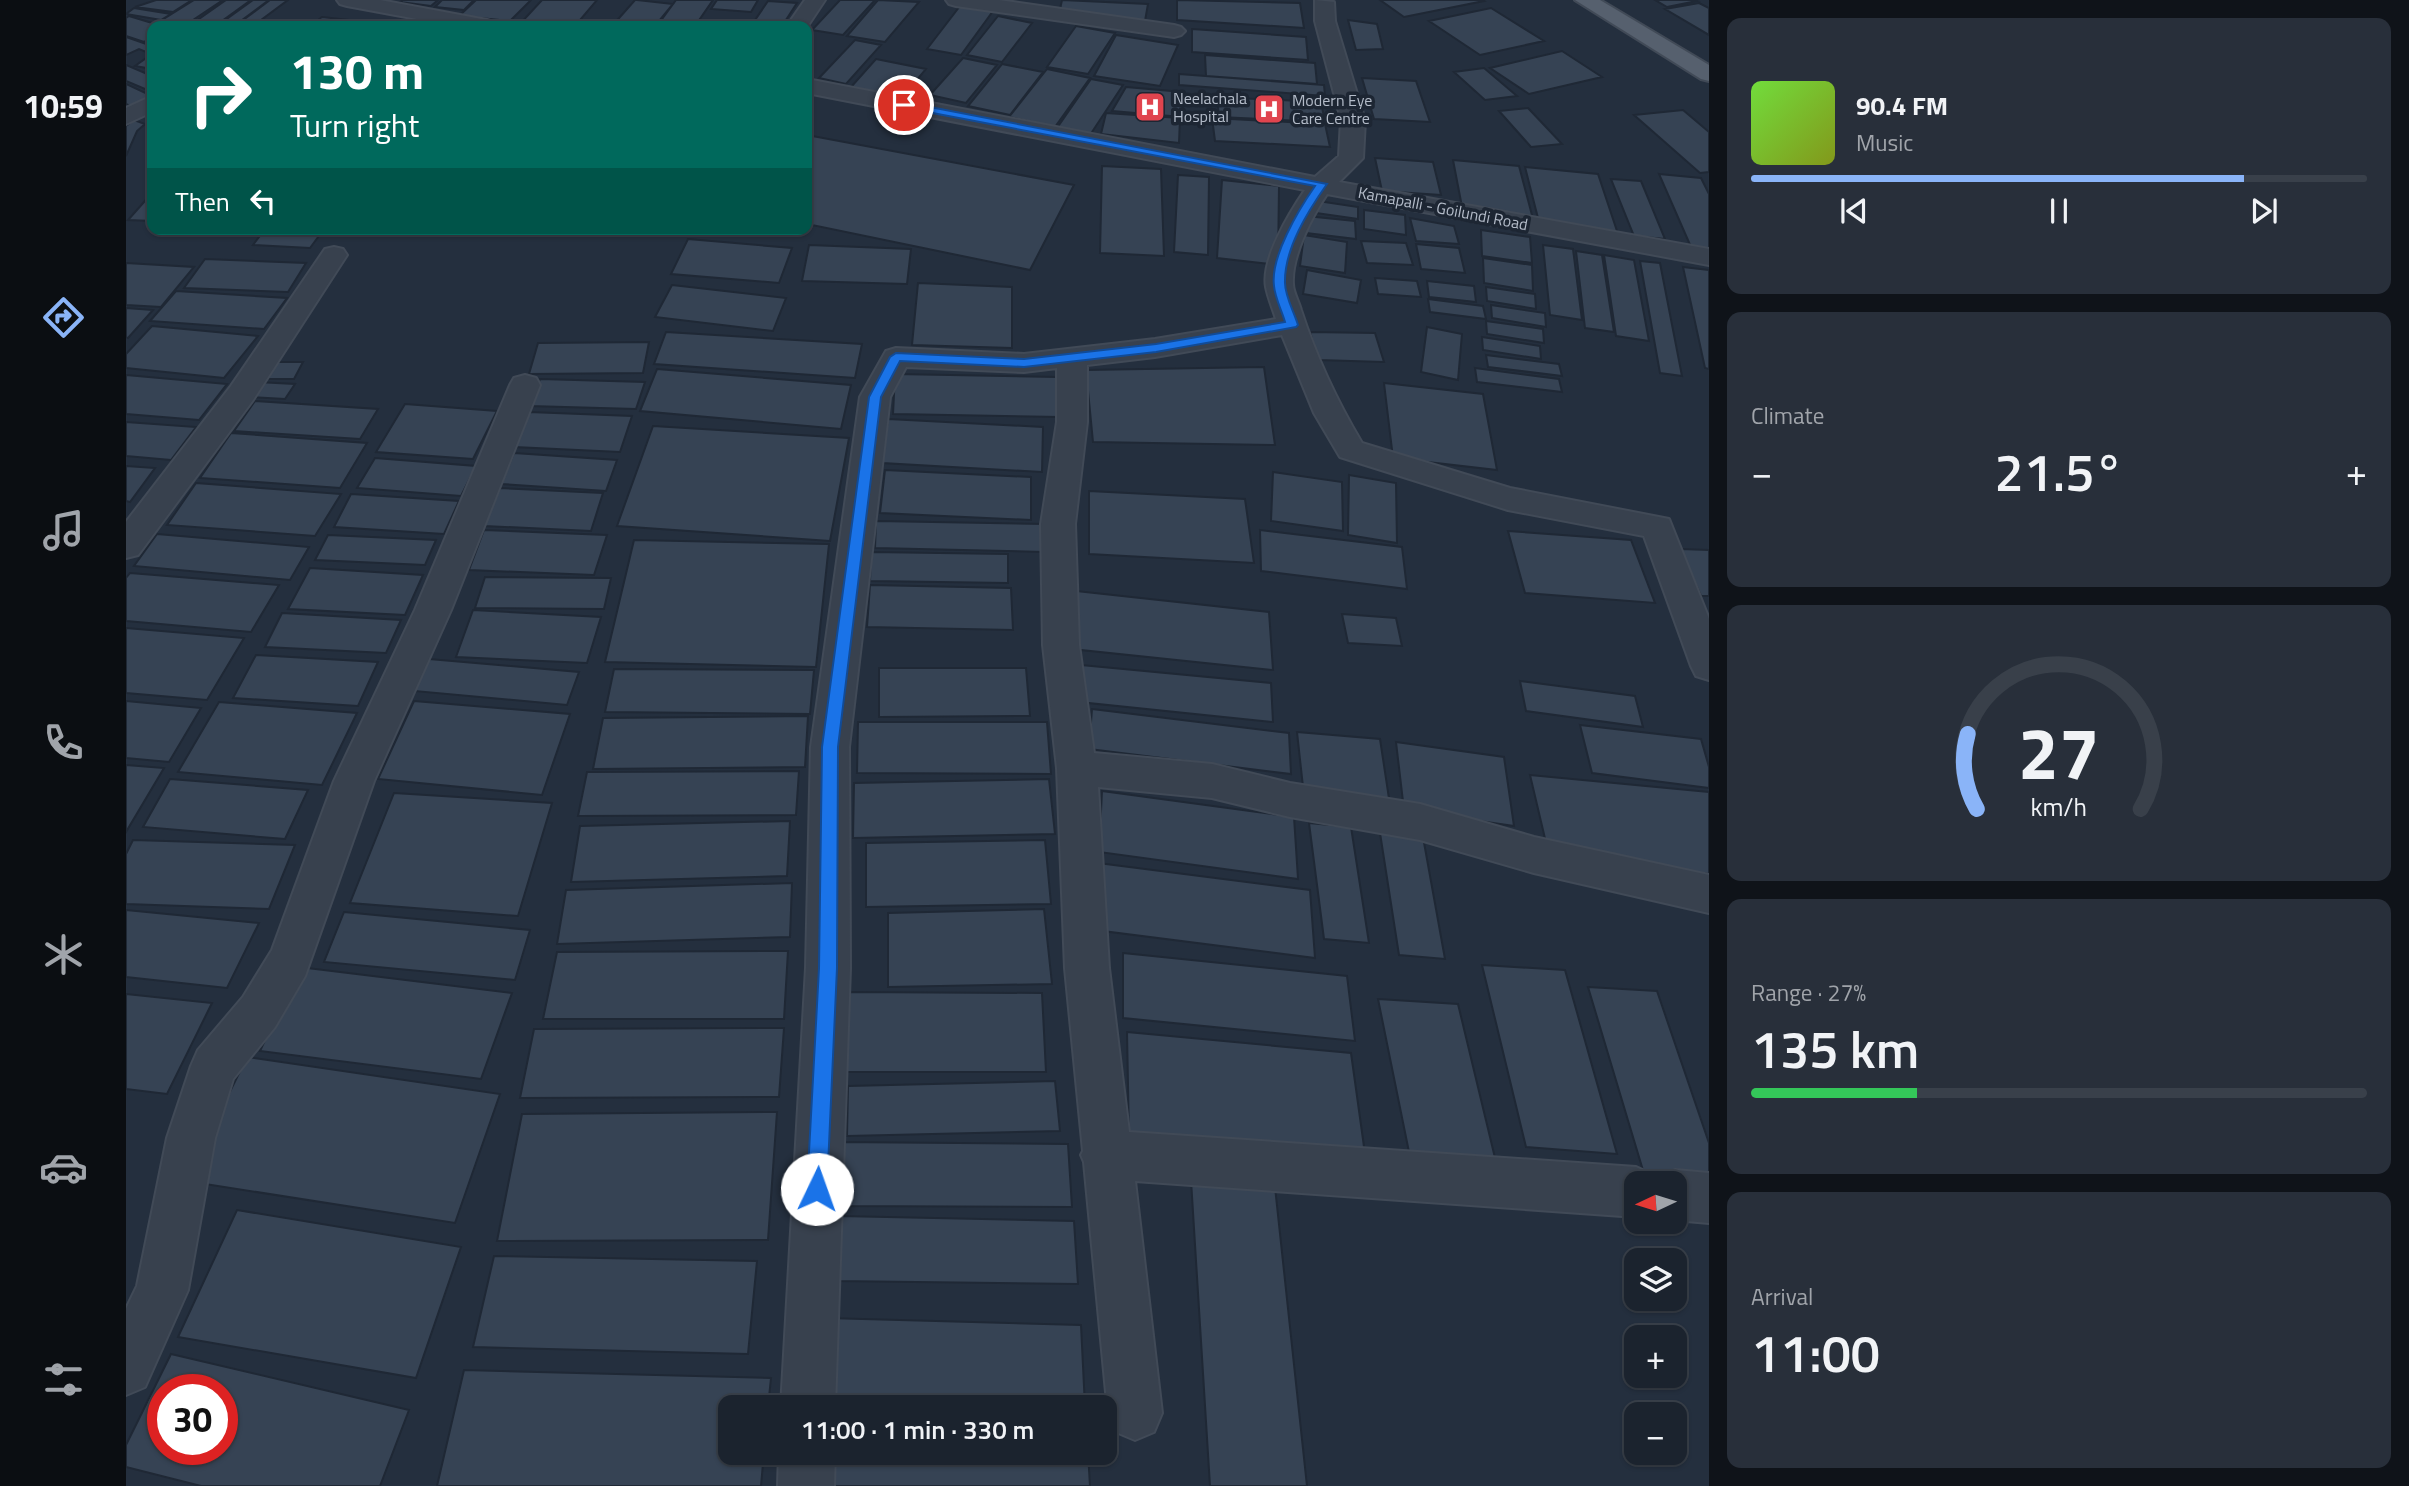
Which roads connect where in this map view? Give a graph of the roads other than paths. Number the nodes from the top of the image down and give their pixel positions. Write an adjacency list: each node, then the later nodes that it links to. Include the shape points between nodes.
1 (347, 0): 7 (street)
2 (816, 0): 8 (street)
3 (956, 0): 9 (street)
4 (1585, 0): 11 (main road)
5 (1622, 0): 10 (main road)
6 (1324, 2): 15 (street, via 1325,21 1353,120 1351,158)
7 (460, 21)
8 (801, 21)
9 (1174, 31)
10 (1688, 37)
11 (1709, 74)
12 (812, 87): 15 (street, Kamapalli - Goilundi Road)
13 (147, 106): 14 (street)
14 (126, 117)
15 (1322, 184): 17 (street, Kamapalli - Goilundi Road); 18 (street, via 1298,218 1281,273 1279,284)
16 (334, 255): 21 (street, via 242,393)
17 (1709, 257)
18 (1292, 325): 19 (street); 22 (street, via 1329,413 1351,450 1508,499 1657,527)
19 (1072, 359): 23 (street, via 1072,422 1058,524 1061,646); 30 (street, via 1024,363 896,357 875,397 830,747 828,968)
20 (525, 384): 29 (street, via 433,610 354,781 290,961 259,1012 214,1066 191,1138 162,1290)
21 (126, 546)
22 (1709, 666)
23 (1077, 768): 24 (street, via 1212,781 1290,800 1420,822 1534,855); 25 (street, via 1087,968)
24 (1709, 894)
25 (1105, 1155): 26 (street); 31 (street)
26 (1624, 1191)
27 (1687, 1196): 28 (street)
28 (1709, 1198)
29 (126, 1368)
30 (809, 1395)
31 (1135, 1413)
32 (807, 1465): 33 (street)
33 (806, 1486)

